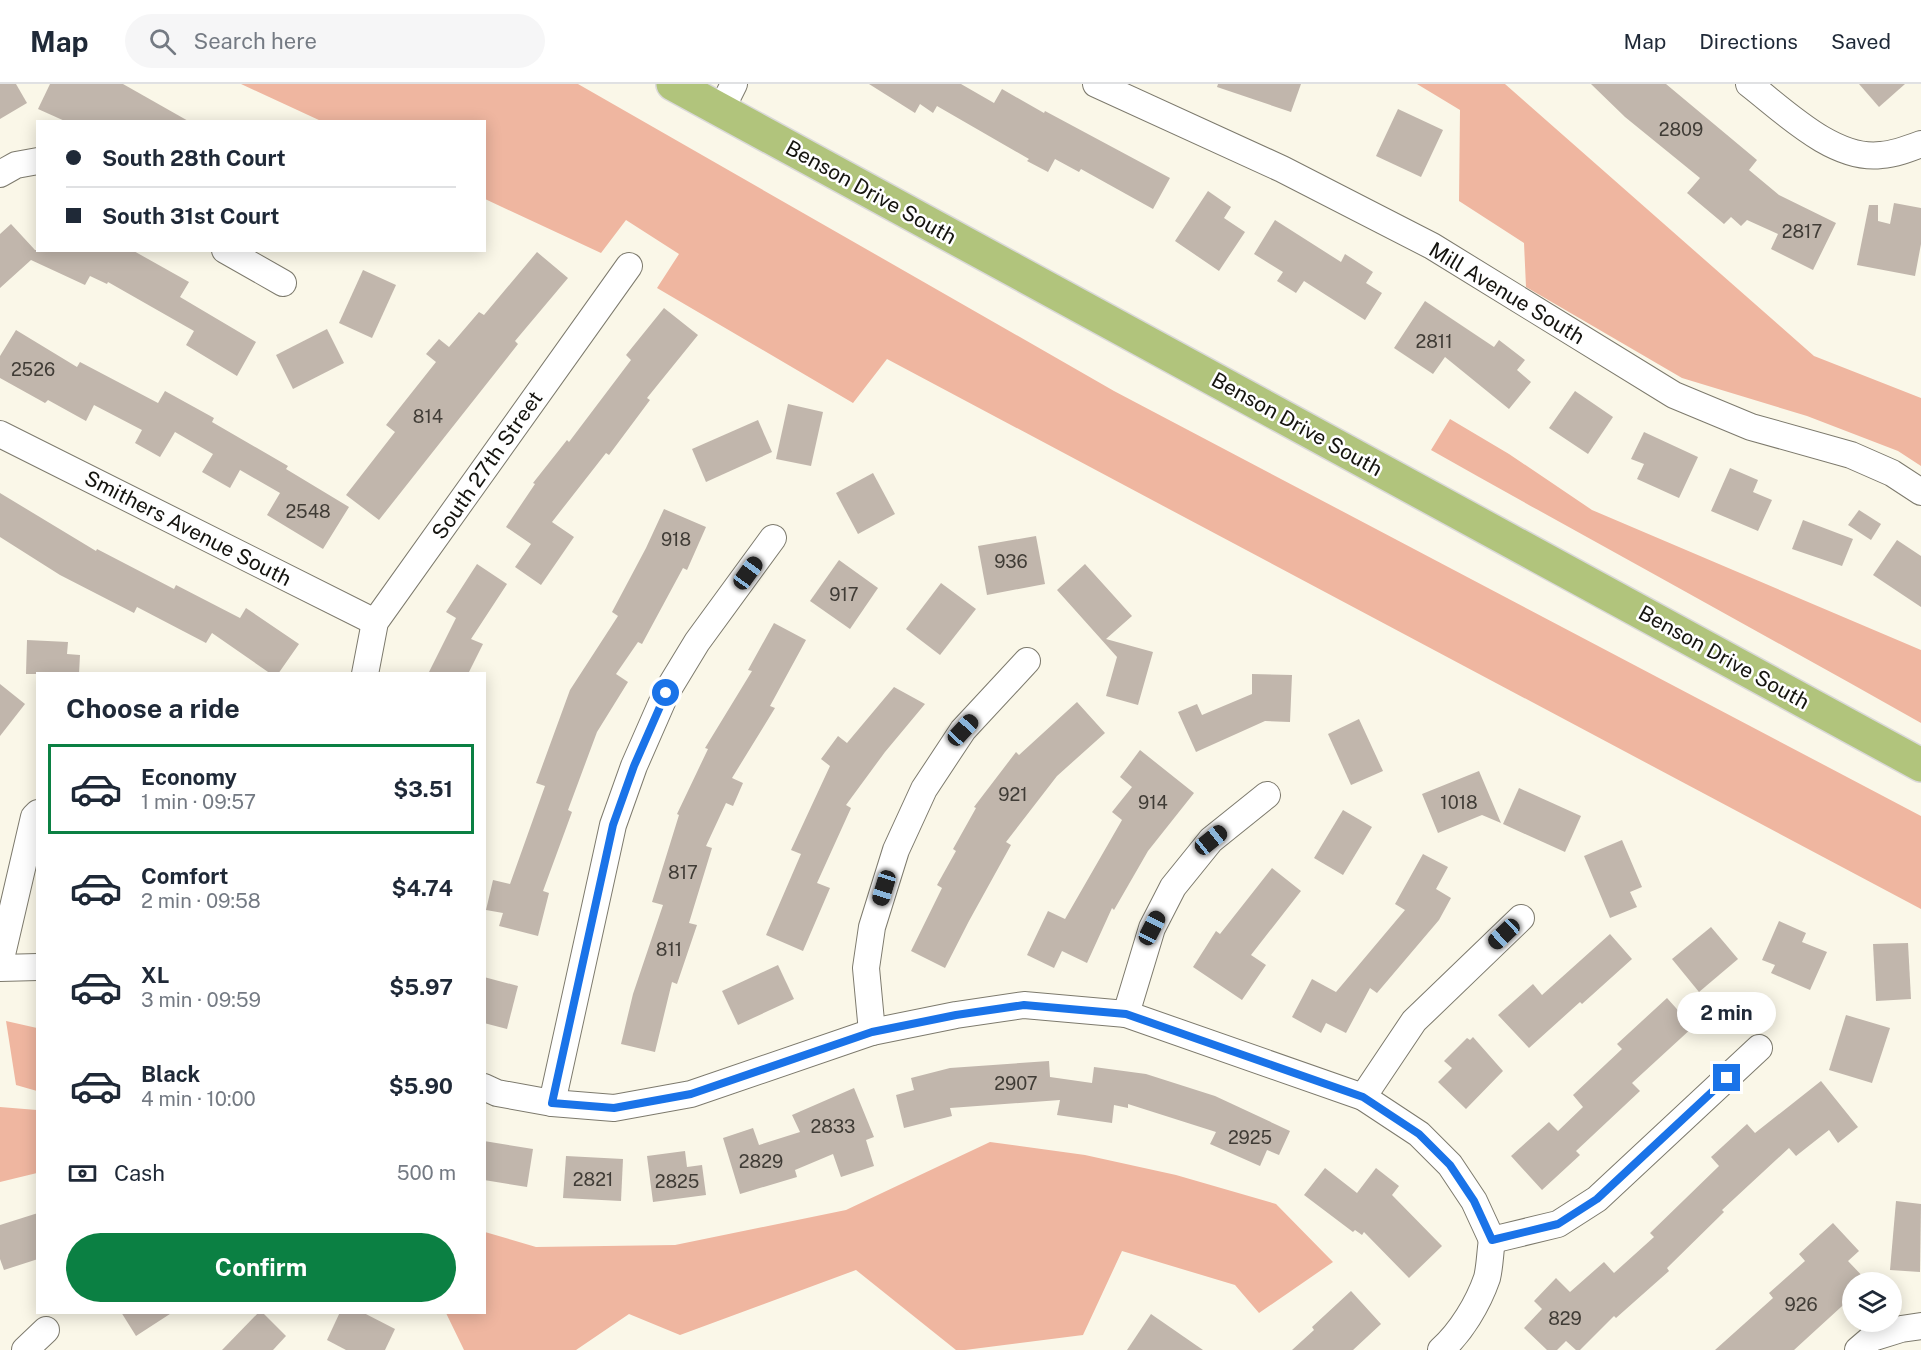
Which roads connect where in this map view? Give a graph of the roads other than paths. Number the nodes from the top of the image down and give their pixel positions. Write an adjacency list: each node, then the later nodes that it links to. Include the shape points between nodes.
1 (673, 84): 4 (main road, Benson Drive South)
2 (1096, 84): 12 (street, Mill Avenue South, via 1282,169 1432,246 1674,395 1750,427 1851,455 1892,473)
3 (1749, 84): 5 (street, via 1822,140 1851,153 1879,156)
4 (727, 97): 17 (main road, Benson Drive South)
5 (1921, 144)
6 (36, 161): 7 (street, via 16,165)
7 (0, 174)
8 (229, 252): 10 (street)
9 (629, 266): 14 (street, South 27th Street)
10 (283, 283)
11 (0, 434): 14 (street, Smithers Avenue South)
12 (1921, 492)
13 (773, 538): 29 (street, via 697,642 666,693 634,766 613,825)
14 (375, 622): 16 (street, South 27th Street)
15 (1027, 661): 25 (street, via 963,730 924,789 896,850 872,927 866,969)
16 (365, 672)
17 (1921, 765)
18 (1267, 795): 24 (street, via 1211,840 1173,887 1152,928)
19 (36, 815): 21 (street)
20 (1521, 918): 28 (street, via 1413,1021)
21 (0, 963)
22 (36, 967): 23 (street)
23 (0, 968)
24 (1126, 1014): 25 (street, via 1024,1005); 28 (street)
25 (872, 1032): 29 (street, via 691,1094 614,1108)
26 (1759, 1048): 30 (street, via 1597,1199 1558,1224)
27 (486, 1088): 29 (street)
28 (1363, 1097): 30 (street, via 1419,1134 1450,1165 1474,1201)
29 (552, 1103)
30 (1492, 1240): 34 (street, via 1487,1276 1477,1301)
31 (1921, 1326): 35 (street, via 1872,1338)
32 (46, 1330): 33 (street)
33 (25, 1350)
34 (1441, 1350)
35 (1858, 1350)

